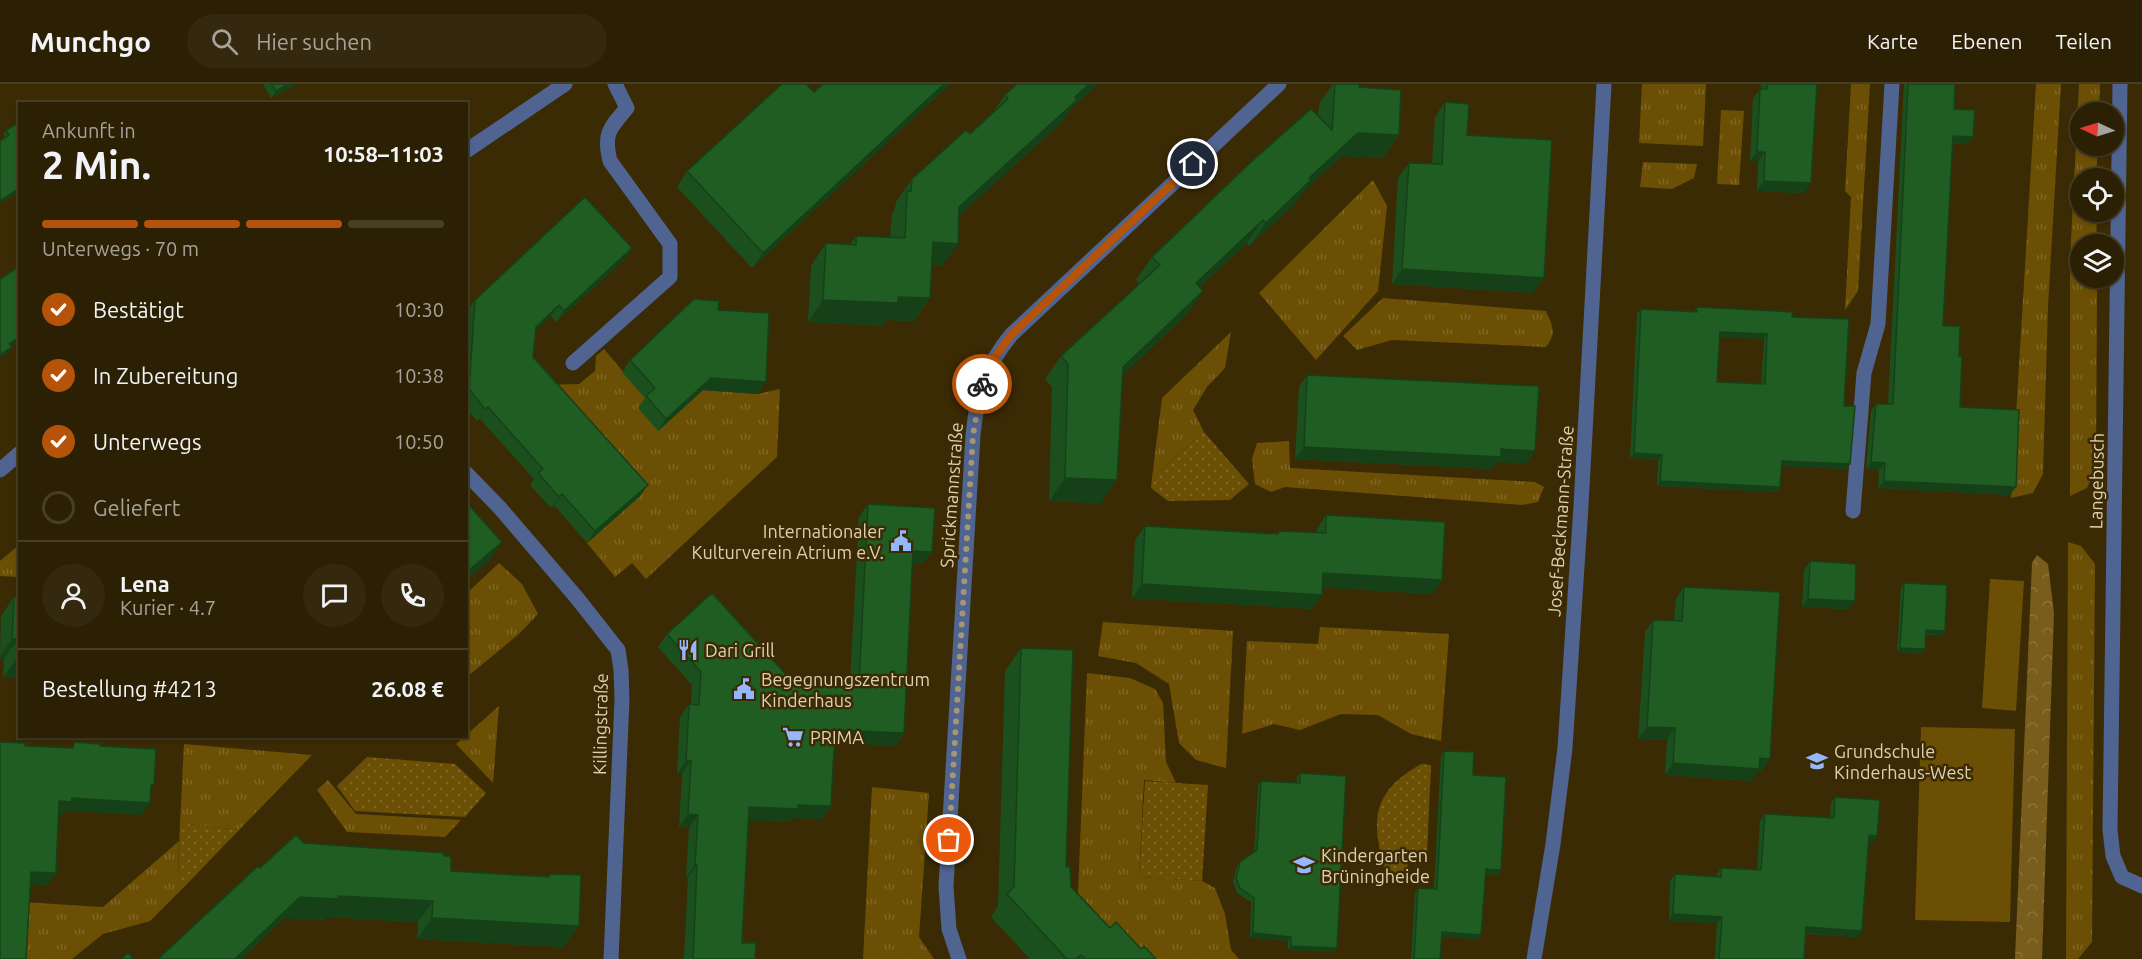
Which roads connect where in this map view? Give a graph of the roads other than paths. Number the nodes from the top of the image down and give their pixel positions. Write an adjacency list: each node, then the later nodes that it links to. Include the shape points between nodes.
1 (565, 84): 7 (street)
2 (615, 84): 8 (street, via 627,108 608,131 610,161 670,244 670,277)
3 (1279, 84): 15 (street, Sprickmannstraße, via 1011,335 986,373 973,435 946,886 949,929)
4 (1604, 84): 16 (street, Josef-Beckmann-Straße, via 1565,748)
5 (1892, 84): 12 (street, via 1878,324 1864,374)
6 (2120, 84): 13 (street, Langebusch, via 2110,830 2113,856 2122,877)
7 (468, 150)
8 (573, 363)
9 (18, 455): 10 (street)
10 (0, 470)
11 (468, 475): 14 (street, Killingstraße, via 618,650 622,699)
12 (1853, 511)
13 (2142, 886)
14 (611, 959)
15 (959, 959)
16 (1534, 959)

